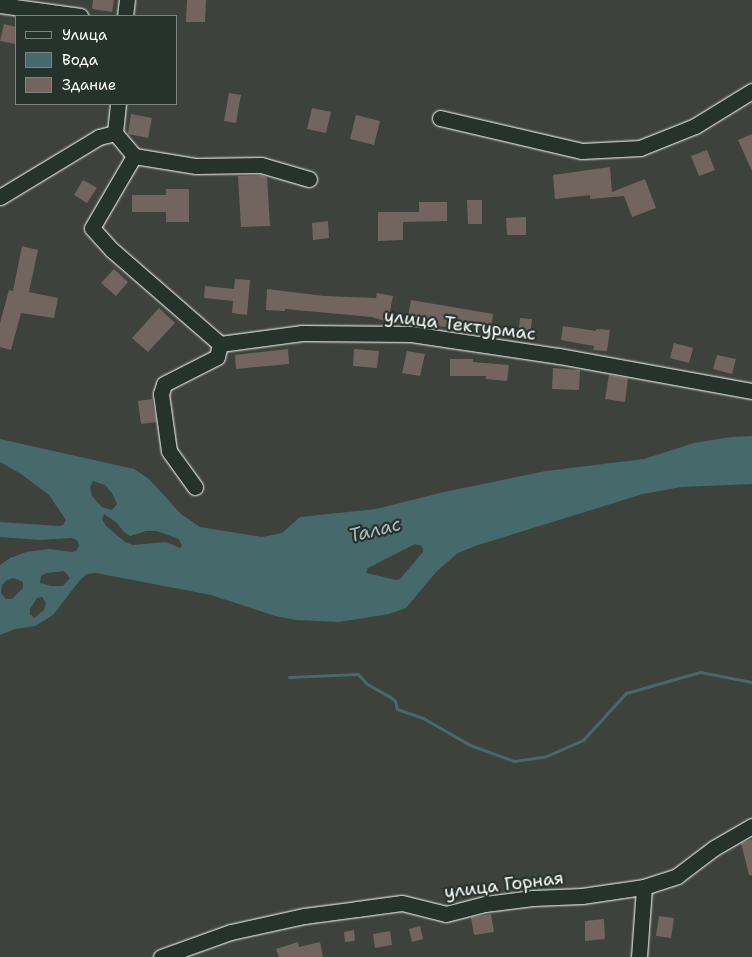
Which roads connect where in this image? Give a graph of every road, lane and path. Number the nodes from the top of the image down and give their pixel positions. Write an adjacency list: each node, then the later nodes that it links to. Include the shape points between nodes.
1 (128, 0): 4 (street)
2 (0, 5): 3 (street)
3 (73, 15)
4 (125, 15)
5 (752, 91): 7 (street, via 695,126 640,148 582,151)
6 (118, 105): 8 (street)
7 (440, 118)
8 (115, 134): 9 (street); 11 (street, via 99,137)
9 (134, 156): 10 (street, via 196,166 261,165); 12 (street, via 92,228 112,250)
10 (309, 179)
11 (0, 197)
12 (220, 344): 13 (street, улица Тектурмас, via 302,333 411,334 559,356); 14 (street, via 217,357 164,384 161,394 169,451)
13 (752, 391)
14 (195, 487)
15 (752, 826): 16 (street, улица Горная, via 714,848 677,876)
16 (644, 888): 17 (street, улица Горная, via 485,904 446,914 402,903 313,915 231,932); 18 (street)
17 (161, 957)
18 (639, 957)

